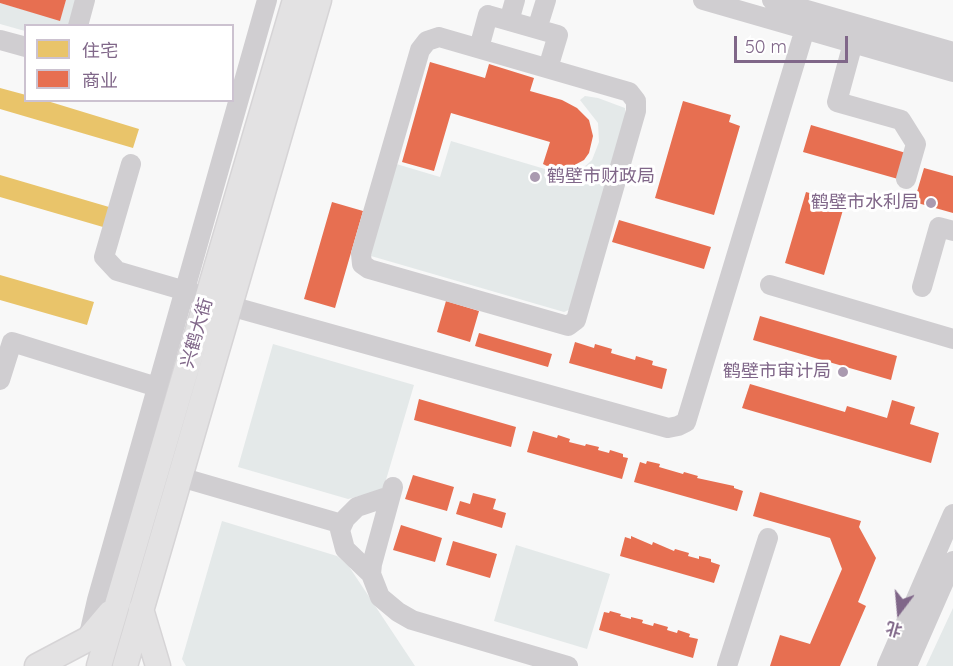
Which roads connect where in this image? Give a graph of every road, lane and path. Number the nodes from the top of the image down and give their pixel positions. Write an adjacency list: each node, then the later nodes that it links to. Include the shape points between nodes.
1 (85, 0): 11 (street)
2 (267, 0): 25 (street)
3 (295, 0): 26 (main road, 兴鹤大街)
4 (319, 0): 27 (main road, 兴鹤大街)
5 (515, 0): 10 (street)
6 (546, 0): 12 (street)
7 (704, 0): 9 (street)
8 (772, 0): 9 (street)
9 (812, 14): 14 (street); 17 (street); 27 (street, via 686,422 668,428)
10 (509, 21): 12 (street); 16 (street, via 488,15)
11 (79, 24)
12 (537, 29): 18 (street, via 558,35)
13 (0, 40): 15 (street)
14 (853, 43): 19 (street); 21 (street, via 837,102 902,120 916,144)
15 (24, 46)
16 (479, 48): 18 (street); 18 (street, via 439,37 427,41 420,50 361,254 362,264 568,326 576,320 636,101 629,92)
17 (953, 52)
18 (548, 68)
19 (953, 72)
20 (131, 164): 25 (street, via 104,257 117,271)
21 (906, 179)
22 (953, 231): 24 (street, via 939,227)
23 (770, 285): 28 (street)
24 (922, 287)
25 (184, 291): 26 (street); 30 (street)
26 (207, 298): 37 (main road, 兴鹤大街)
27 (230, 306): 31 (main road, 兴鹤大街)
28 (953, 339)
29 (0, 380): 30 (street, via 12,342)
30 (157, 387): 39 (street)
31 (180, 477): 33 (street); 38 (main road, 兴鹤大街)
32 (953, 514): 46 (street)
33 (342, 524): 36 (street, via 345,549); 36 (street, via 357,507 392,491)
34 (768, 538): 45 (street)
35 (953, 561): 47 (street)
36 (371, 574): 44 (street, via 380,597 412,620)
37 (118, 602): 39 (main road); 41 (main road, 兴鹤大街)
38 (141, 609): 42 (main road, 兴鹤大街); 43 (main road)
39 (88, 639): 40 (main road)
40 (37, 666)
41 (99, 666)
42 (125, 666)
43 (158, 666)
44 (568, 666)
45 (727, 666)
46 (887, 666)
47 (907, 666)

